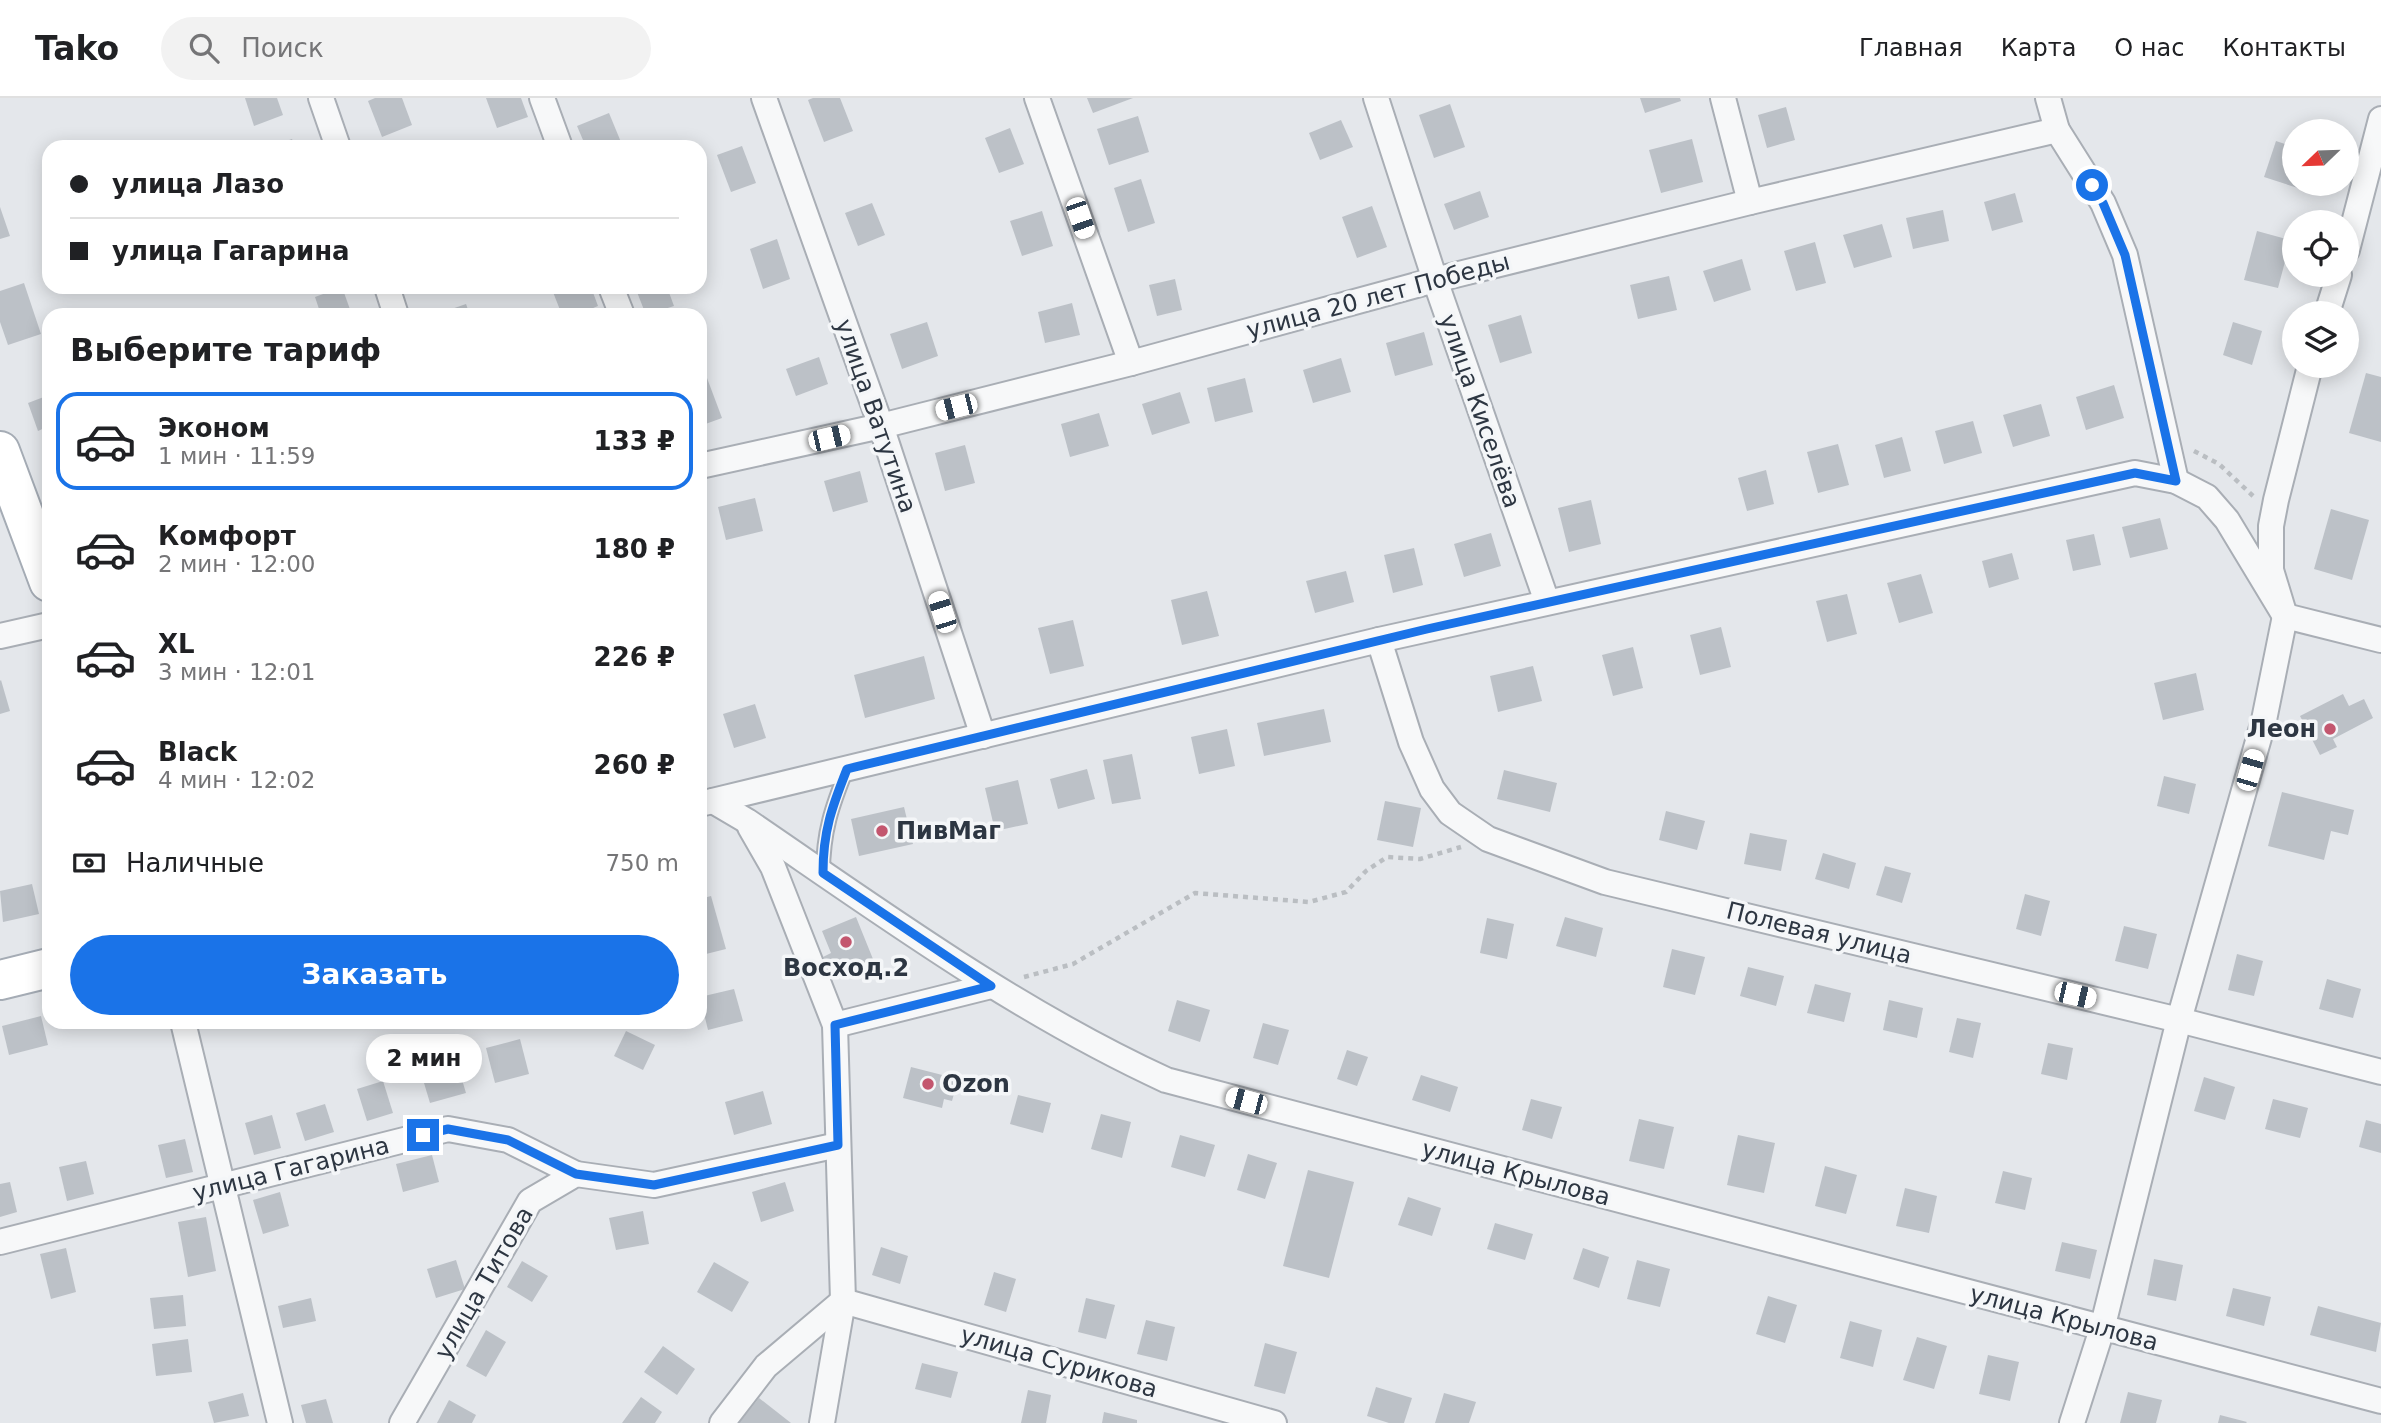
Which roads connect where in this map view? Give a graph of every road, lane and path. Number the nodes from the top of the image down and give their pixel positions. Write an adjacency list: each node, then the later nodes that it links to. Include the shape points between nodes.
1 (321, 98): 10 (street)
2 (542, 98): 11 (street)
3 (764, 98): 17 (street, улица Ватутина)
4 (1037, 98): 15 (street)
5 (1376, 98): 14 (street, улица Киселёва)
6 (1723, 98): 12 (street)
7 (2048, 98): 9 (street)
8 (2381, 119): 13 (street)
9 (2057, 130): 12 (street, улица 20 лет Победы); 20 (street, via 2103,203 2125,255)
10 (336, 140)
11 (557, 140)
12 (1750, 202): 14 (street, улица 20 лет Победы)
13 (2357, 210)
14 (1435, 280): 15 (street, улица 20 лет Победы); 22 (street, улица Киселёва)
15 (1131, 363): 17 (street, улица 20 лет Победы)
16 (2307, 378): 23 (street, via 2271,526 2271,570)
17 (881, 426): 19 (street, улица 20 лет Победы); 28 (street, улица Ватутина)
18 (0, 451): 21 (main road)
19 (707, 464)
20 (2176, 481): 22 (street, via 2135,473); 23 (street, via 2207,497 2227,520)
21 (42, 563)
22 (1547, 602): 26 (street)
23 (2286, 616): 27 (street); 37 (street, via 2264,720)
24 (42, 627): 25 (street)
25 (0, 636)
26 (1380, 640): 28 (street); 32 (street, Полевая улица, via 1411,742 1432,789 1450,813)
27 (2381, 640)
28 (983, 736): 29 (street)
29 (847, 769): 30 (street); 33 (lane, via 825,832)
30 (707, 803): 31 (street, улица Крылова)
31 (747, 821): 33 (street, улица Крылова); 38 (street, via 773,867)
32 (1488, 839): 36 (path, via 1420,859 1387,857 1346,892 1309,902 1195,893 1073,964); 37 (street, Полевая улица, via 1605,882)
33 (823, 873): 36 (street, улица Крылова)
34 (42, 970): 35 (main road)
35 (0, 979)
36 (991, 986): 38 (street); 46 (street, улица Крылова, via 1112,1056 1166,1080)
37 (2179, 1020): 40 (street, Полевая улица); 46 (street)
38 (835, 1025): 41 (street)
39 (185, 1029): 43 (street)
40 (2381, 1072)
41 (838, 1145): 42 (street, via 654,1185); 45 (street)
42 (576, 1174): 43 (street, улица Гагарина, via 508,1140 448,1129); 49 (street, улица Титова, via 530,1201)
43 (223, 1187): 44 (street, улица Гагарина); 48 (street)
44 (0, 1242)
45 (843, 1301): 50 (street, via 766,1366); 51 (street); 52 (street, улица Сурикова)
46 (2102, 1329): 47 (street, улица Крылова); 53 (street)
47 (2381, 1401)
48 (280, 1423)
49 (402, 1423)
50 (722, 1423)
51 (822, 1423)
52 (1274, 1423)
53 (2072, 1423)

